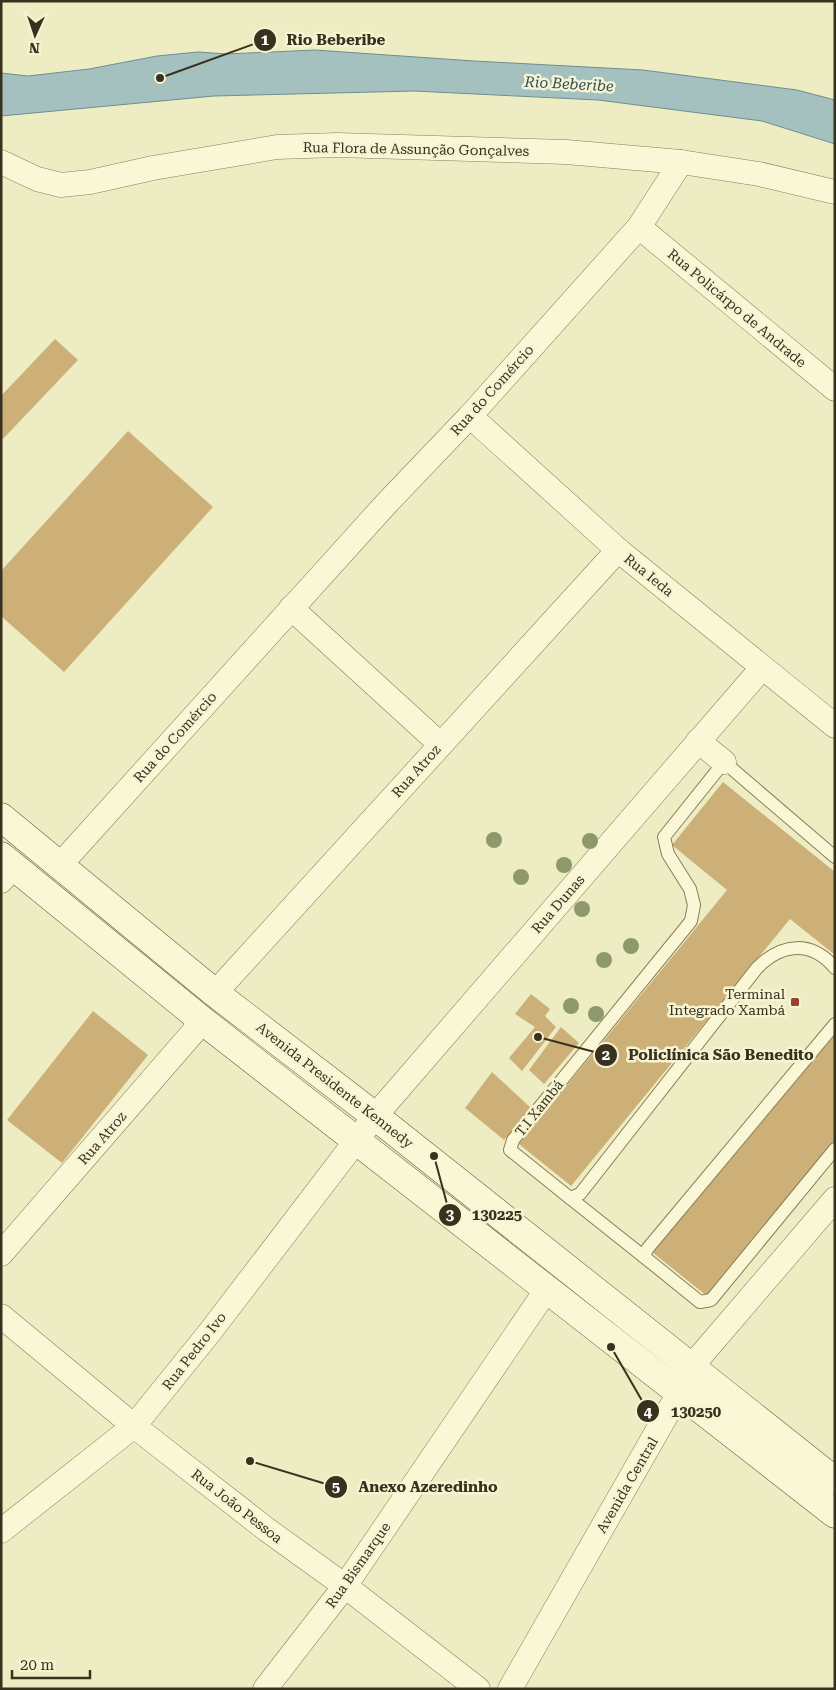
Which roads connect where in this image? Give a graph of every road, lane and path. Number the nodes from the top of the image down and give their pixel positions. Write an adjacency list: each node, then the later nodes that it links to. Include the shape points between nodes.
1 (1, 162): 2 (street, Rua Flora de Assunção Gonçalves, via 37,179 60,185 278,147 338,145 566,152)
2 (681, 162): 3 (street, Rua Flora de Assunção Gonçalves, via 759,174); 4 (street, Rua do Comércio)
3 (835, 192)
4 (640, 227): 5 (street, Rua Policárpo de Andrade); 6 (street, Rua do Comércio)
5 (835, 389)
6 (470, 416): 7 (street, Rua Ieda); 8 (street, Rua do Comércio)
7 (618, 550): 9 (street, Rua Ieda); 12 (street, Rua Atroz)
8 (291, 608): 12 (street); 16 (street, Rua do Comércio)
9 (762, 668): 10 (street, Rua Ieda); 11 (street, Rua Dunas)
10 (835, 726)
11 (698, 741): 13 (street); 22 (street, Rua Dunas)
12 (440, 744): 19 (street, Rua Atroz)
13 (724, 762): 15 (lane); 25 (lane, T.I Xambá, via 664,837 668,854 690,889 694,905 691,921 513,1140 510,1150)
14 (1, 817): 16 (main road, Avenida Presidente Kennedy)
15 (835, 856)
16 (59, 866): 19 (main road, Avenida Presidente Kennedy)
17 (5, 868): 20 (main road)
18 (835, 968): 25 (lane, via 827,958 813,950 781,950 768,957 580,1194)
19 (215, 993): 22 (main road, Avenida Presidente Kennedy)
20 (203, 1021): 23 (main road); 27 (street, Rua Atroz)
21 (835, 1024): 28 (lane)
22 (375, 1116): 23 (street, Rua Dunas); 31 (main road, Avenida Presidente Kennedy)
23 (357, 1142): 29 (main road); 33 (street, Rua Pedro Ivo)
24 (835, 1149): 28 (lane, via 711,1300 700,1302)
25 (570, 1198): 28 (lane)
26 (835, 1199): 31 (street, Avenida Central)
27 (1, 1254)
28 (643, 1256)
29 (547, 1289): 32 (main road); 37 (street, Rua Bismarque)
30 (1, 1316): 33 (street, Rua João Pessoa)
31 (691, 1367): 32 (street, Avenida Central); 34 (main road, Avenida Presidente Kennedy)
32 (679, 1393): 35 (main road); 40 (street, Avenida Central)
33 (134, 1426): 36 (street, Rua Pedro Ivo); 37 (street, Rua João Pessoa, via 266,1530)
34 (835, 1481)
35 (835, 1514)
36 (1, 1531)
37 (345, 1586): 38 (street, Rua Bismarque); 39 (street, Rua João Pessoa)
38 (264, 1689)
39 (478, 1689)
40 (510, 1689)

